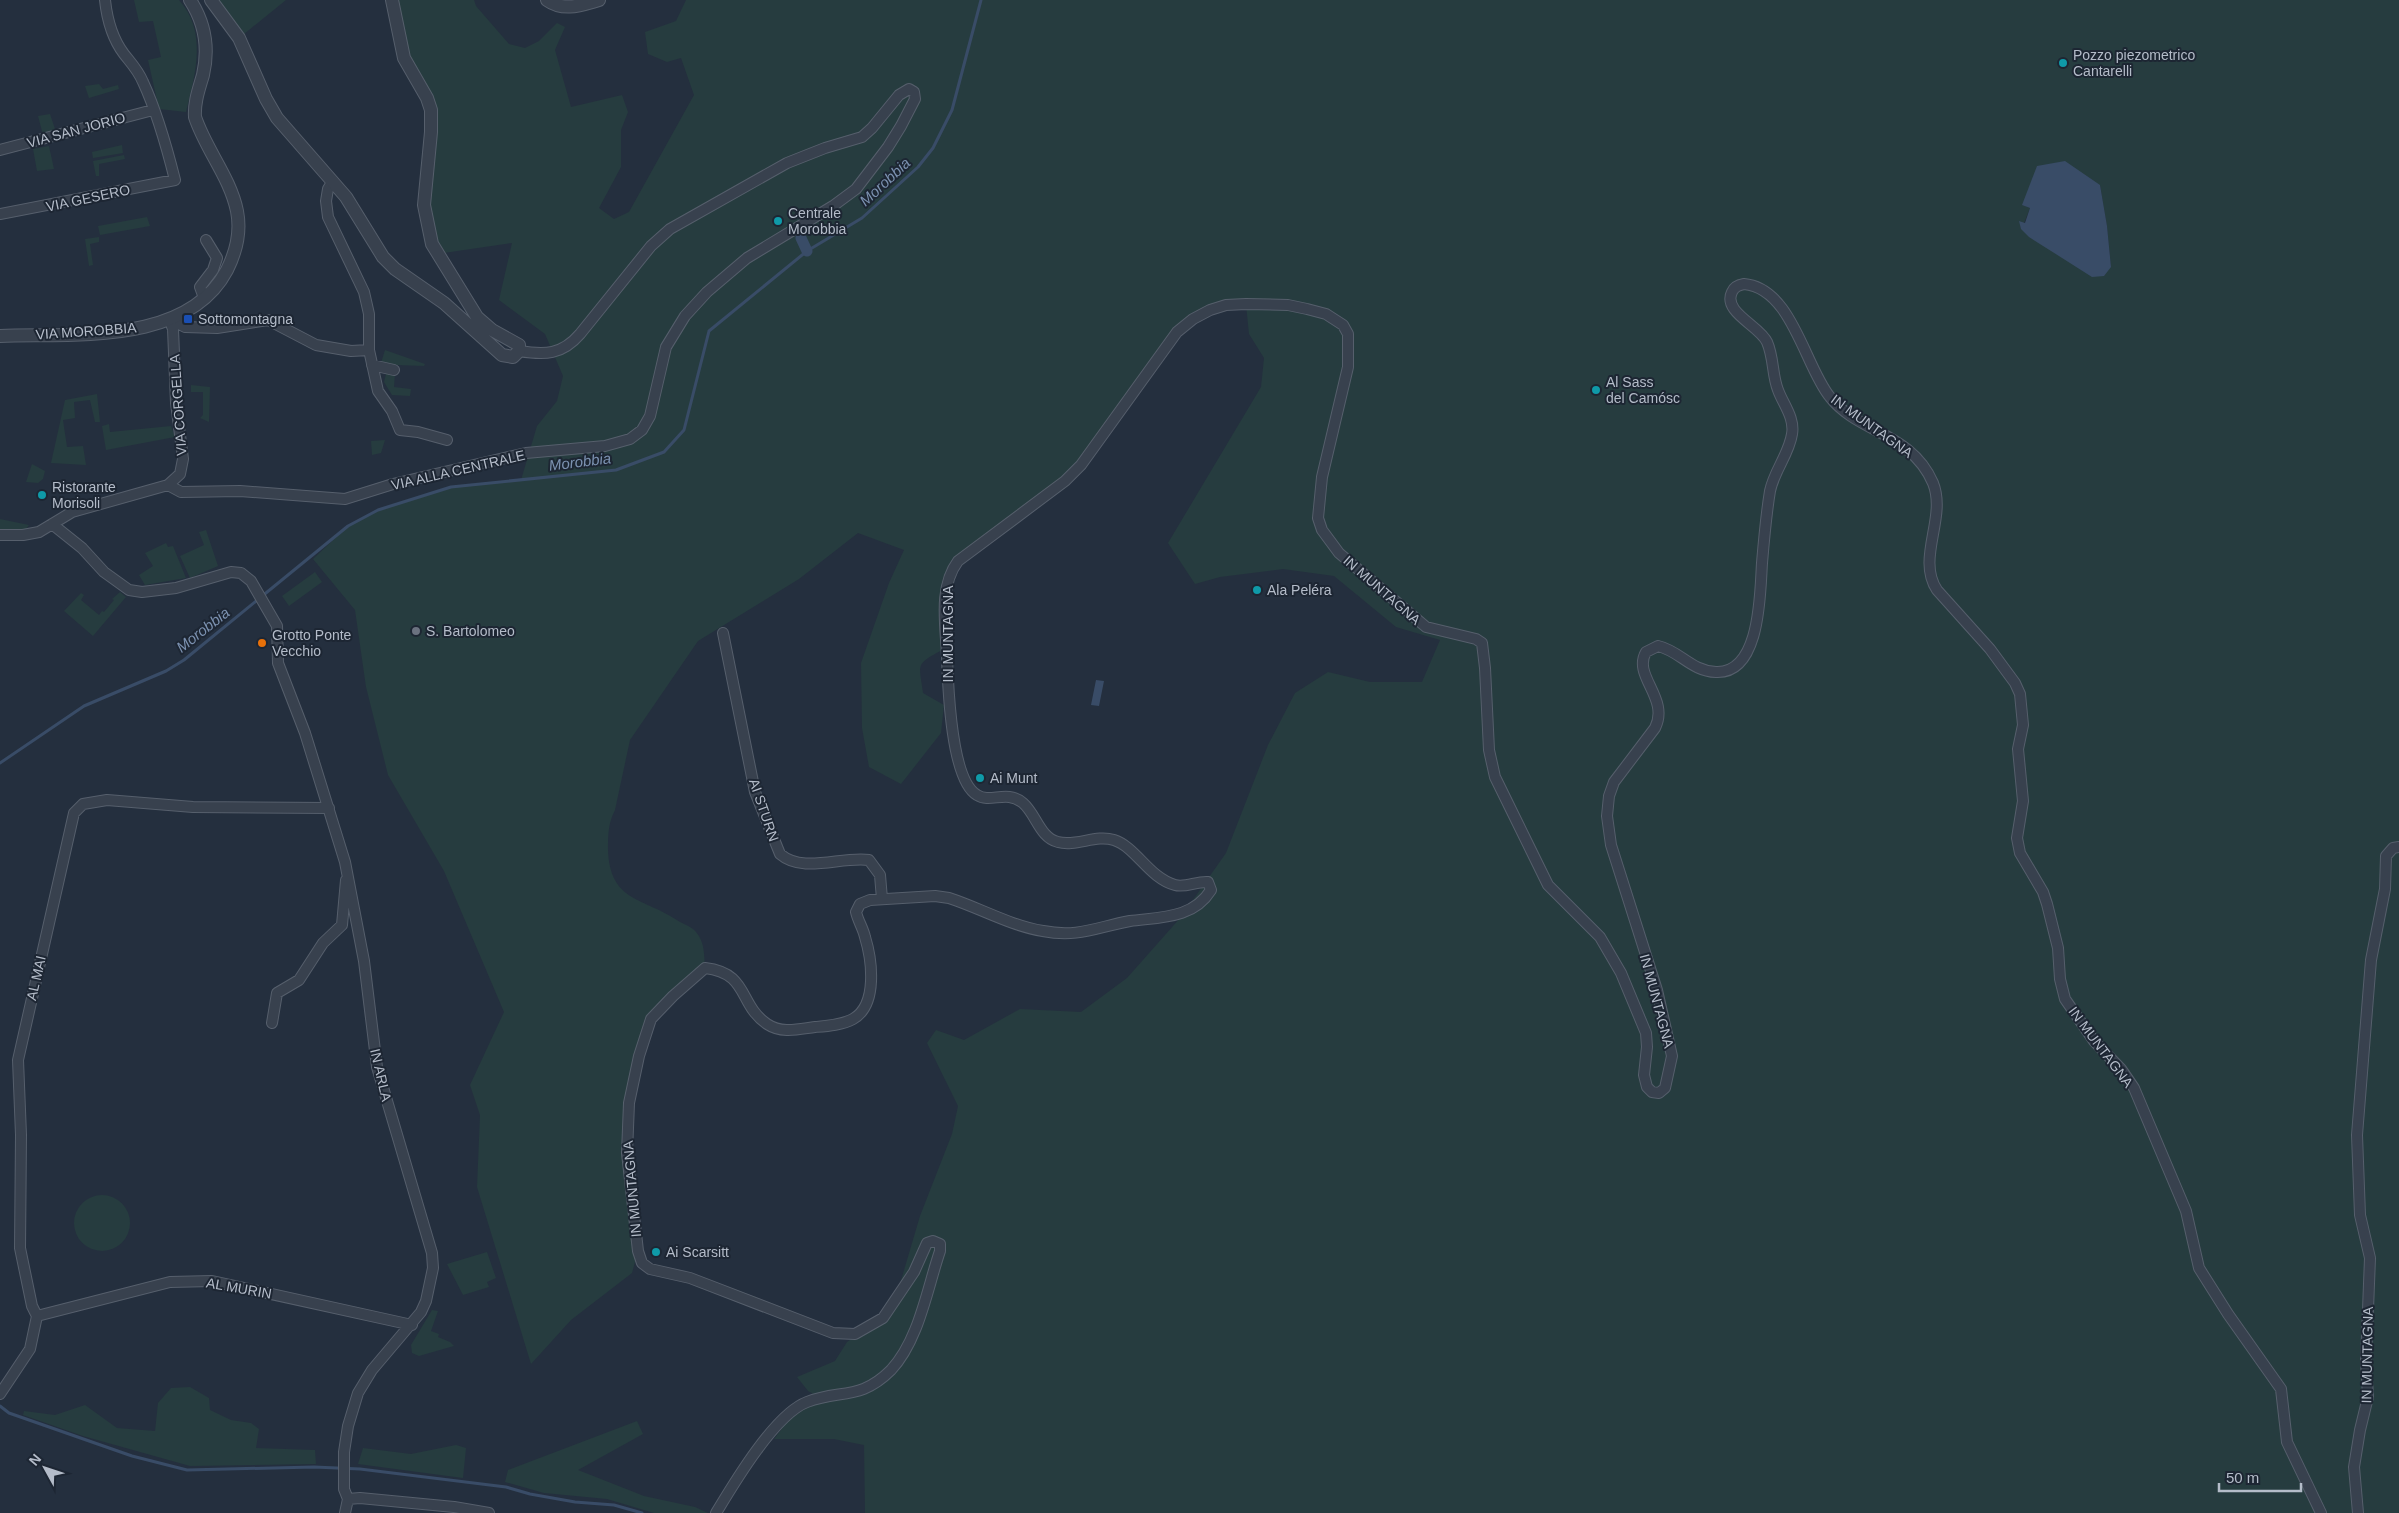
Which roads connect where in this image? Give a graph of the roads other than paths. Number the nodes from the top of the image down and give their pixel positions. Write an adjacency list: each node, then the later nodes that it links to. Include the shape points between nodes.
1 (105, 0): 7 (street, via 109,25 122,51 139,73)
2 (190, 0): 12 (street, VIA MOROBBIA, via 202,23 206,44 195,117 232,192 238,221 236,248 230,264)
3 (211, 0): 9 (street, via 239,38 277,118)
4 (392, 0): 16 (street, via 404,58 431,110 424,205 432,244 472,311 492,330 517,343)
5 (547, 0): 6 (street, via 568,7)
6 (599, 0)
7 (153, 110): 8 (street, VIA SAN JORIO); 10 (street, VIA GESERO, via 175,180)
8 (0, 150)
9 (333, 181): 15 (street, via 326,200 328,218 364,292 369,314); 16 (street, via 357,212 388,263 444,303 502,355 510,358)
10 (0, 214)
11 (206, 240): 12 (street, via 217,258 200,288)
12 (204, 298): 13 (street, VIA MOROBBIA)
13 (169, 319): 14 (street, VIA MOROBBIA, via 120,331); 15 (street, via 184,327 217,328 268,320 316,345 350,351); 20 (street, VIA CORGELLA, via 173,329 176,403 183,459 180,474)
14 (0, 336)
15 (369, 350): 17 (street)
16 (518, 353): 20 (street, VIA ALLA CENTRALE, via 551,354 572,342 651,246 670,229 787,163 862,137 902,92 909,89 914,92 913,104 892,140 856,189 748,258 707,292 685,316 666,347 650,416 642,430 630,440 605,446 526,453 393,484 346,499 240,491 182,492)
17 (372, 365): 18 (street); 19 (street, via 378,391 392,411 398,429)
18 (394, 370)
19 (447, 440)
20 (168, 485): 21 (street, via 72,512)
21 (52, 524): 22 (street, via 39,532); 24 (street, IN ARLA, via 82,548 104,572 129,590 142,592 176,588 231,572 242,573 251,580 278,632 278,663 306,733)
22 (0, 535)
23 (723, 633): 27 (street, AI STURN, via 755,792 780,854 788,861 801,863 869,860 880,875)
24 (330, 808): 26 (street, IN ARLA); 29 (street, AL MAI, via 192,807 107,800 83,804 74,813 18,1060 20,1248)
25 (2399, 847): 37 (street, IN MUNTAGNA, via 2393,848 2386,856 2382,907 2371,960 2357,1134 2360,1216 2370,1258 2367,1405 2356,1450 2354,1485)
26 (347, 877): 28 (street, via 342,925 323,944 299,980 277,993); 30 (street, IN ARLA, via 362,952 377,1066 432,1253 433,1268 426,1301)
27 (882, 899): 35 (street, IN MUNTAGNA, via 860,904 856,912 869,953 871,985 863,1009 853,1019 827,1026 776,1029 754,1012 735,980 718,970 705,968 651,1020 639,1056 629,1103 627,1153 638,1251 642,1263 650,1269 690,1278 833,1333 855,1334 883,1318 914,1272 927,1243 940,1244 914,1332 891,1370 854,1394 807,1402 784,1416); 36 (street, IN MUNTAGNA, via 950,898 1040,931 1076,934 1130,921 1177,915 1196,907 1206,898 1211,890 1208,882 1178,886 1162,880 1115,840 1056,842 1047,836 1025,804 1016,798 1005,795 989,798 969,790 954,742 949,708 946,600 949,573 958,561 1065,481 1081,465 1177,332 1193,319 1226,305 1288,305 1326,314 1343,325 1348,334 1348,367 1322,477 1318,518 1322,530 1338,552 1426,627 1482,643 1488,750 1495,777 1548,886 1600,937 1621,973 1646,1033 1644,1075 1647,1087 1659,1093 1669,1080 1672,1056 1657,990 1611,845 1608,807 1614,782 1658,720 1657,700 1643,669 1646,652 1658,646 1694,666 1715,672 1726,671 1741,659 1757,626 1770,491 1793,431 1778,389 1767,341 1732,306 1730,294 1736,286 1753,286 1780,306 1830,398 1902,445 1931,480 1937,500 1930,557 1932,581 1999,661 2015,683 2022,700 2023,726 2018,749 2023,801 2017,844 2047,904 2058,948 2063,993 2094,1041 2130,1082 2186,1211 2199,1268 2278,1382 2291,1453)
28 (272, 1023)
29 (37, 1316): 30 (street, AL MURIN, via 170,1282 191,1280 212,1281); 31 (street, AL MAI, via 30,1349)
30 (412, 1325): 32 (street, IN ARLA, via 372,1370 358,1394 344,1452)
31 (0, 1394)
32 (348, 1499): 33 (street, IN ARLA); 34 (street, via 444,1506)
33 (345, 1513)
34 (489, 1513)
35 (716, 1513)
36 (2321, 1513)
37 (2358, 1513)

